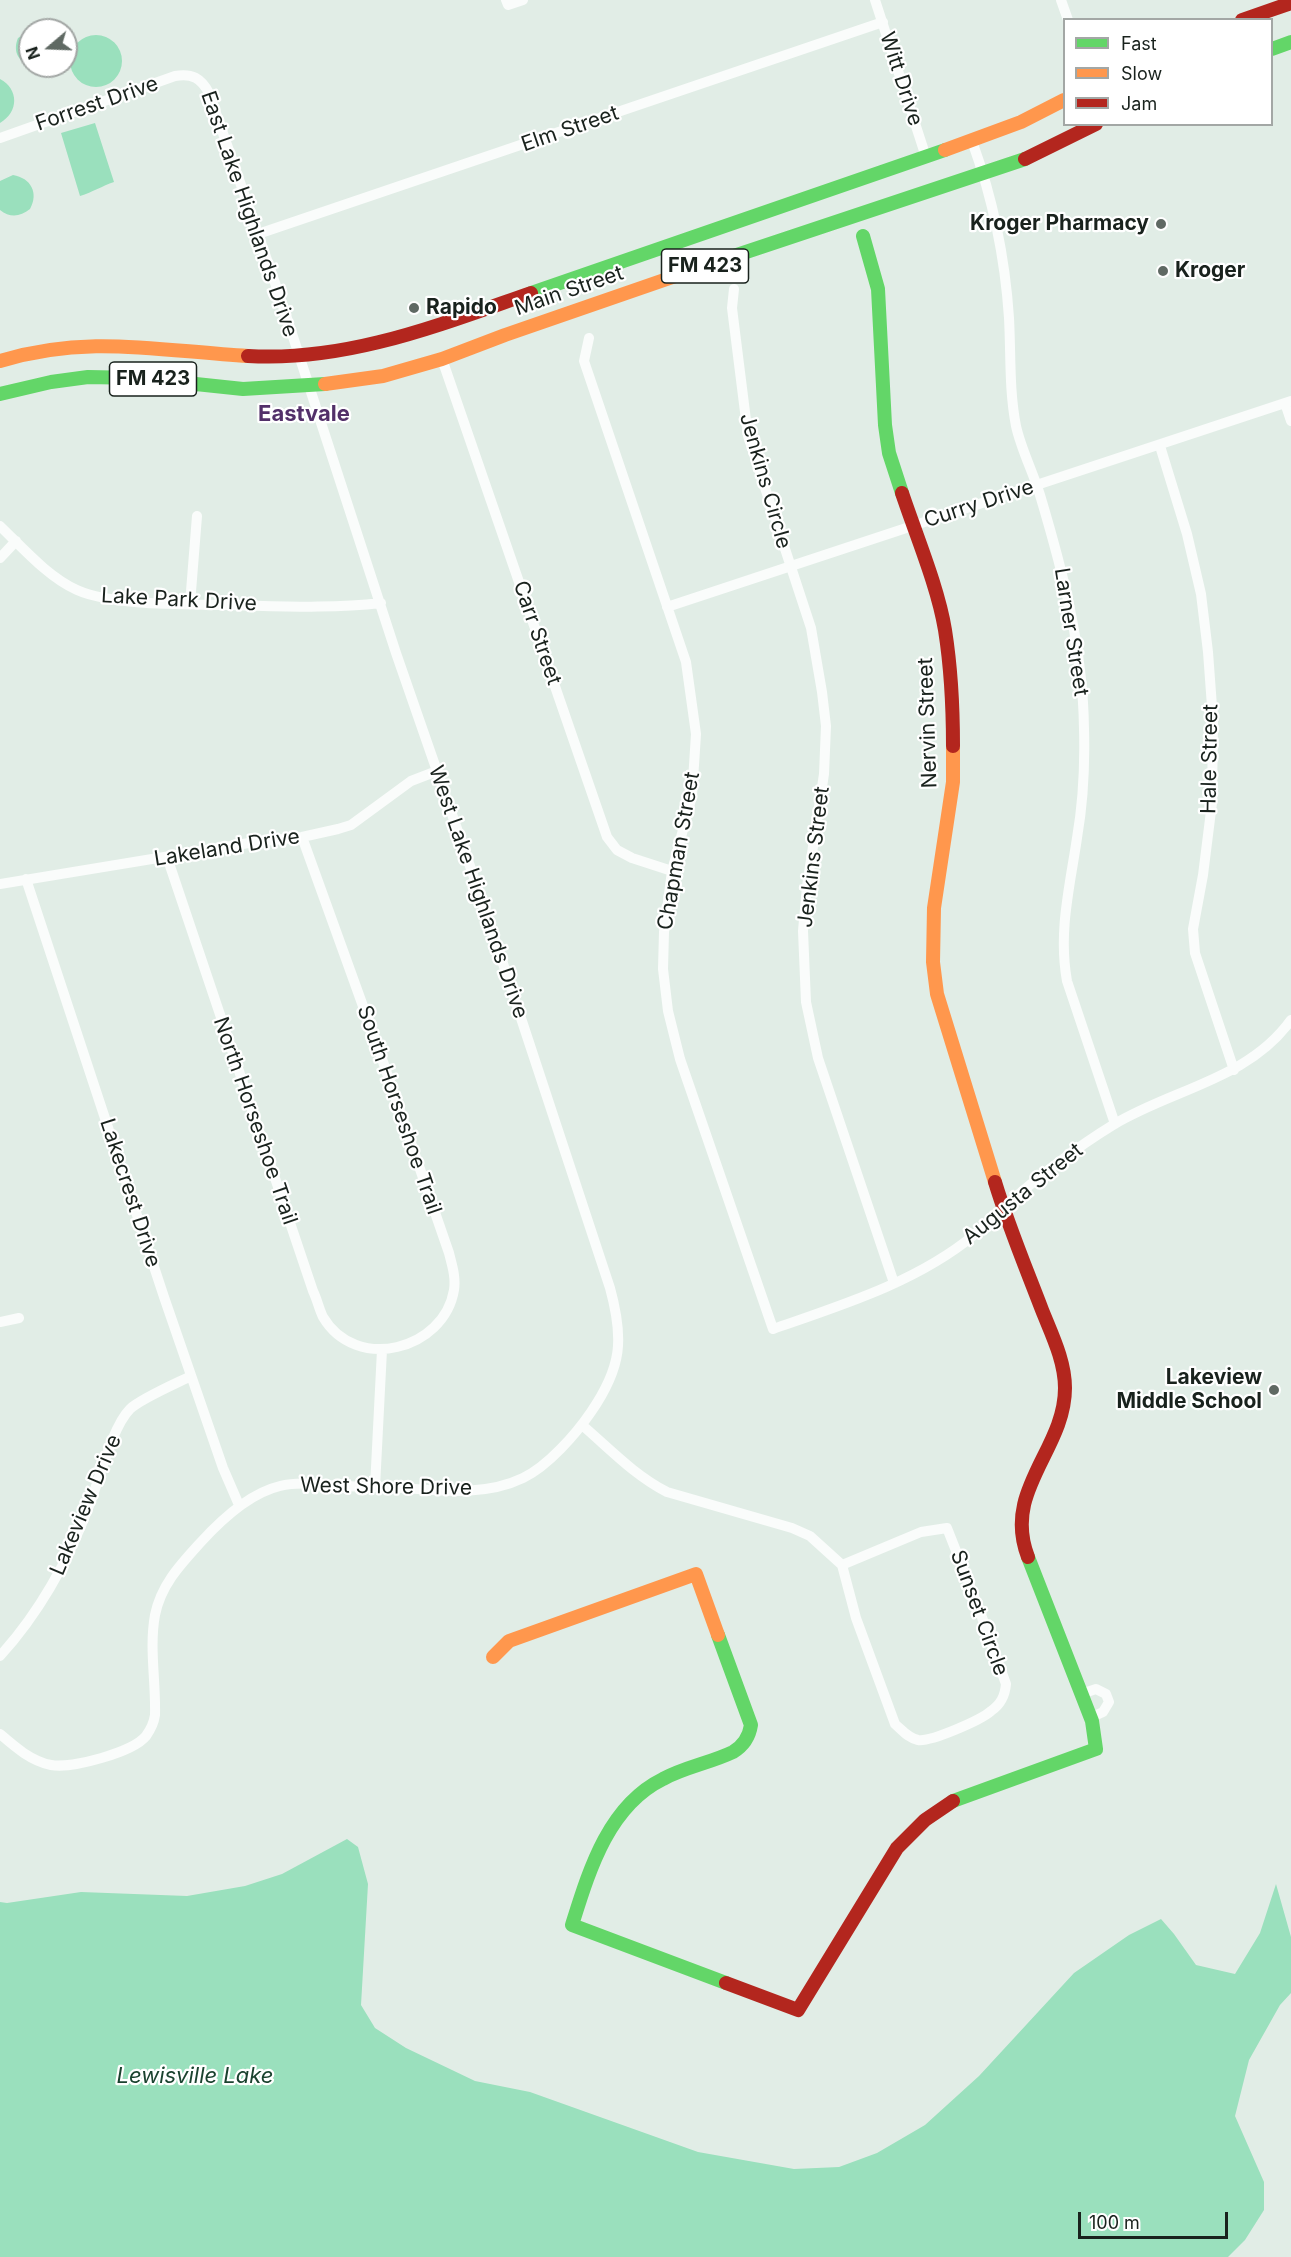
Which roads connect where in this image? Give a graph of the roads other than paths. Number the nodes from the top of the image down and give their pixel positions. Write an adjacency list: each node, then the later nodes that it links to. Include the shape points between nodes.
1 (523, 0): 4 (street)
2 (875, 0): 8 (street, Witt Drive)
3 (1061, 0): 6 (street)
4 (507, 2)
5 (1291, 3): 7 (street)
6 (1067, 18)
7 (1248, 18)
8 (883, 22): 16 (street, Witt Drive); 18 (street, Elm Street)
9 (1291, 42): 10 (street)
10 (1273, 49)
11 (194, 76): 14 (street, Forrest Drive, via 175,76); 18 (street, East Lake Highlands Drive, via 209,93)
12 (1063, 101): 15 (street, Main Street / FM 423)
13 (1092, 126): 17 (street, Main Street / FM 423)
14 (0, 138)
15 (972, 141): 16 (street, Main Street / FM 423); 17 (street, Larner Street)
16 (926, 157): 22 (street, Main Street / FM 423, via 405,337)
17 (984, 173): 23 (street, Main Street / FM 423); 30 (street, Larner Street, via 1003,261 1010,387 1017,429)
18 (258, 234): 22 (street, East Lake Highlands Drive)
19 (863, 236): 32 (street, Nervin Street, via 878,289 889,453)
20 (734, 289): 36 (street, Jenkins Circle, via 732,308 748,436)
21 (590, 338): 39 (street, Chapman Street, via 584,361)
22 (298, 356): 24 (street, Main Street / FM 423, via 219,355 97,345 59,348); 25 (street, West Lake Highlands Drive)
23 (442, 359): 25 (street, Main Street / FM 423, via 383,376); 43 (street, Carr Street, via 608,837 617,850 632,858)
24 (0, 361)
25 (307, 386): 26 (street, Main Street / FM 423, via 243,389 88,377); 37 (street, West Lake Highlands Drive)
26 (0, 394)
27 (1288, 402): 28 (street); 29 (street, Curry Drive)
28 (1291, 421)
29 (1160, 446): 30 (street, Curry Drive); 47 (street, Hale Street, via 1201,594 1213,720 1212,803 1193,929 1195,953)
30 (1037, 485): 32 (street, Curry Drive); 48 (street, Larner Street, via 1072,611 1083,698 1084,763 1078,837 1064,919 1063,959)
31 (197, 516): 38 (street)
32 (914, 525): 36 (street, Curry Drive); 49 (street, Nervin Street, via 945,629 953,709 953,782 934,908 937,994)
33 (0, 526): 34 (street, Lake Park Drive)
34 (16, 542): 35 (street); 38 (street, Lake Park Drive, via 59,578 89,595)
35 (0, 558)
36 (790, 566): 39 (street, Curry Drive); 50 (street, Jenkins Street, via 811,628 825,726 824,774 803,931 806,1002 819,1058)
37 (381, 603): 38 (street, Lake Park Drive, via 349,607); 40 (street, West Lake Highlands Drive)
38 (190, 604)
39 (667, 607): 43 (street, Chapman Street, via 686,662 696,734 692,796)
40 (437, 771): 41 (street, Lakeland Drive, via 411,781 351,825); 56 (street, West Lake Highlands Drive, via 618,1316 617,1358 612,1376)
41 (302, 837): 42 (street, Lakeland Drive); 54 (street, South Horseshoe Trail, via 454,1274 451,1302 432,1330 422,1338)
42 (167, 857): 44 (street, Lakeland Drive); 54 (street, North Horseshoe Trail, via 324,1317 338,1333 358,1346)
43 (672, 871): 53 (street, Chapman Street, via 664,932 668,1011 680,1059)
44 (26, 879): 45 (street, Lakeland Drive); 55 (street, Lakecrest Drive)
45 (0, 884)
46 (1291, 1020): 47 (street, Augusta Street, via 1269,1046)
47 (1234, 1070): 48 (street, Augusta Street)
48 (1115, 1124): 49 (street, Augusta Street, via 1059,1161)
49 (1003, 1208): 50 (street, Augusta Street, via 974,1236); 62 (street, Nervin Street, via 1060,1358 1065,1388 1057,1428 1023,1503 1022,1527 1026,1552)
50 (894, 1283): 53 (street, Augusta Street)
51 (20, 1318): 52 (street)
52 (0, 1322)
53 (773, 1329)
54 (382, 1350): 57 (street)
55 (191, 1376): 58 (street, Lakecrest Drive); 60 (street, Lakeview Drive, via 130,1408 110,1447 65,1564 27,1623)
56 (582, 1425): 57 (street, West Shore Drive, via 554,1455 529,1475 511,1483 456,1492); 59 (street, via 630,1470 651,1484 792,1528 810,1536)
57 (375, 1487): 58 (street, West Shore Drive, via 282,1485)
58 (239, 1505): 64 (street, West Shore Drive, via 175,1572 161,1593 152,1634 155,1714 145,1737 108,1756 52,1765 31,1757)
59 (842, 1565): 59 (street, Sunset Circle, via 921,1532 947,1528 1006,1684 998,1705 980,1719 932,1738 919,1740 906,1735 896,1724 887,1702 856,1618)
60 (0, 1656)
61 (493, 1658): 63 (street, Nervin Street, via 509,1641 696,1574 751,1725 750,1733 735,1751 677,1772 650,1787 622,1812 606,1835 572,1925 798,2010 897,1848 916,1826 957,1798 1096,1749)
62 (1081, 1694): 63 (street, Nervin Street); 63 (street, via 1096,1689 1106,1694 1109,1702 1103,1713)
63 (1090, 1718)
64 (0, 1734)

